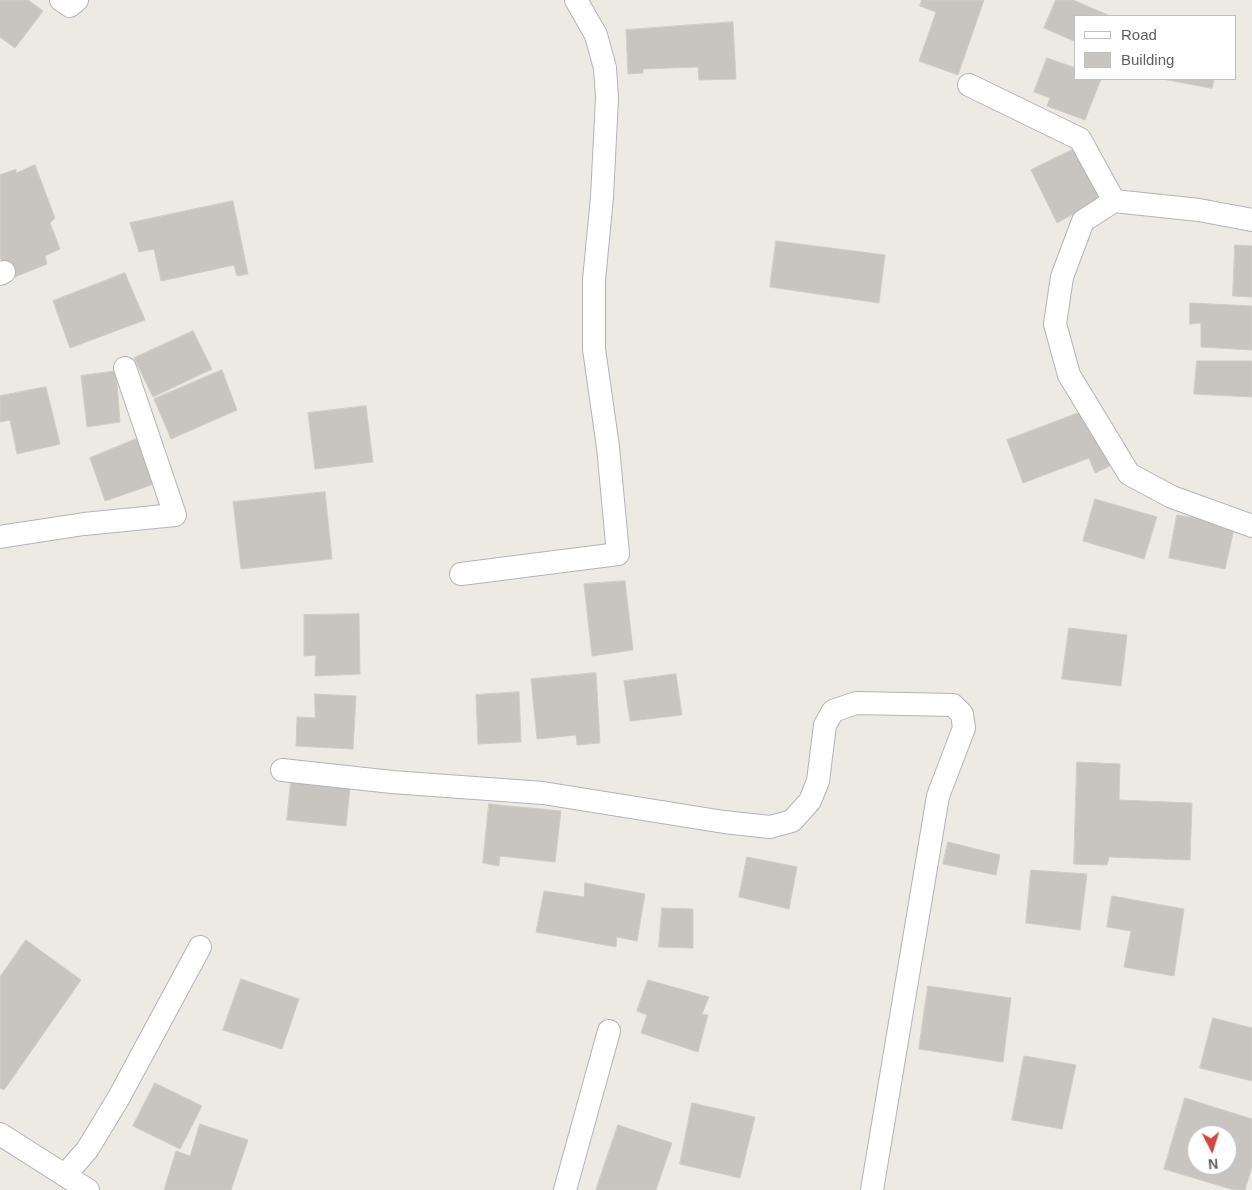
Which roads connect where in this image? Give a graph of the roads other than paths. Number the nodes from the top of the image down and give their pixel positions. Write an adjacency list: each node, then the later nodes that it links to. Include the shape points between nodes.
1 (61, 0): 2 (street, via 70,6)
2 (77, 0)
3 (576, 0): 10 (street, via 596,35 605,68 607,98 594,280 594,349 608,447 618,554)
4 (969, 85): 5 (street, via 1080,139)
5 (1114, 201): 6 (street, via 1199,210); 8 (street, via 1083,221 1062,277 1054,324 1069,375 1129,474 1172,497)
6 (1252, 220)
7 (124, 368): 9 (street, via 175,515)
8 (1252, 526)
9 (0, 537)
10 (461, 574)
11 (282, 770): 18 (street, via 543,793 770,827 792,821 810,801 818,781 825,725 833,711 856,703 953,705 962,714 964,728 938,796)
12 (200, 947): 15 (street, via 118,1099 87,1150)
13 (609, 1030): 17 (street)
14 (0, 1134): 15 (street)
15 (65, 1175): 16 (street)
16 (88, 1190)
17 (564, 1190)
18 (872, 1190)

